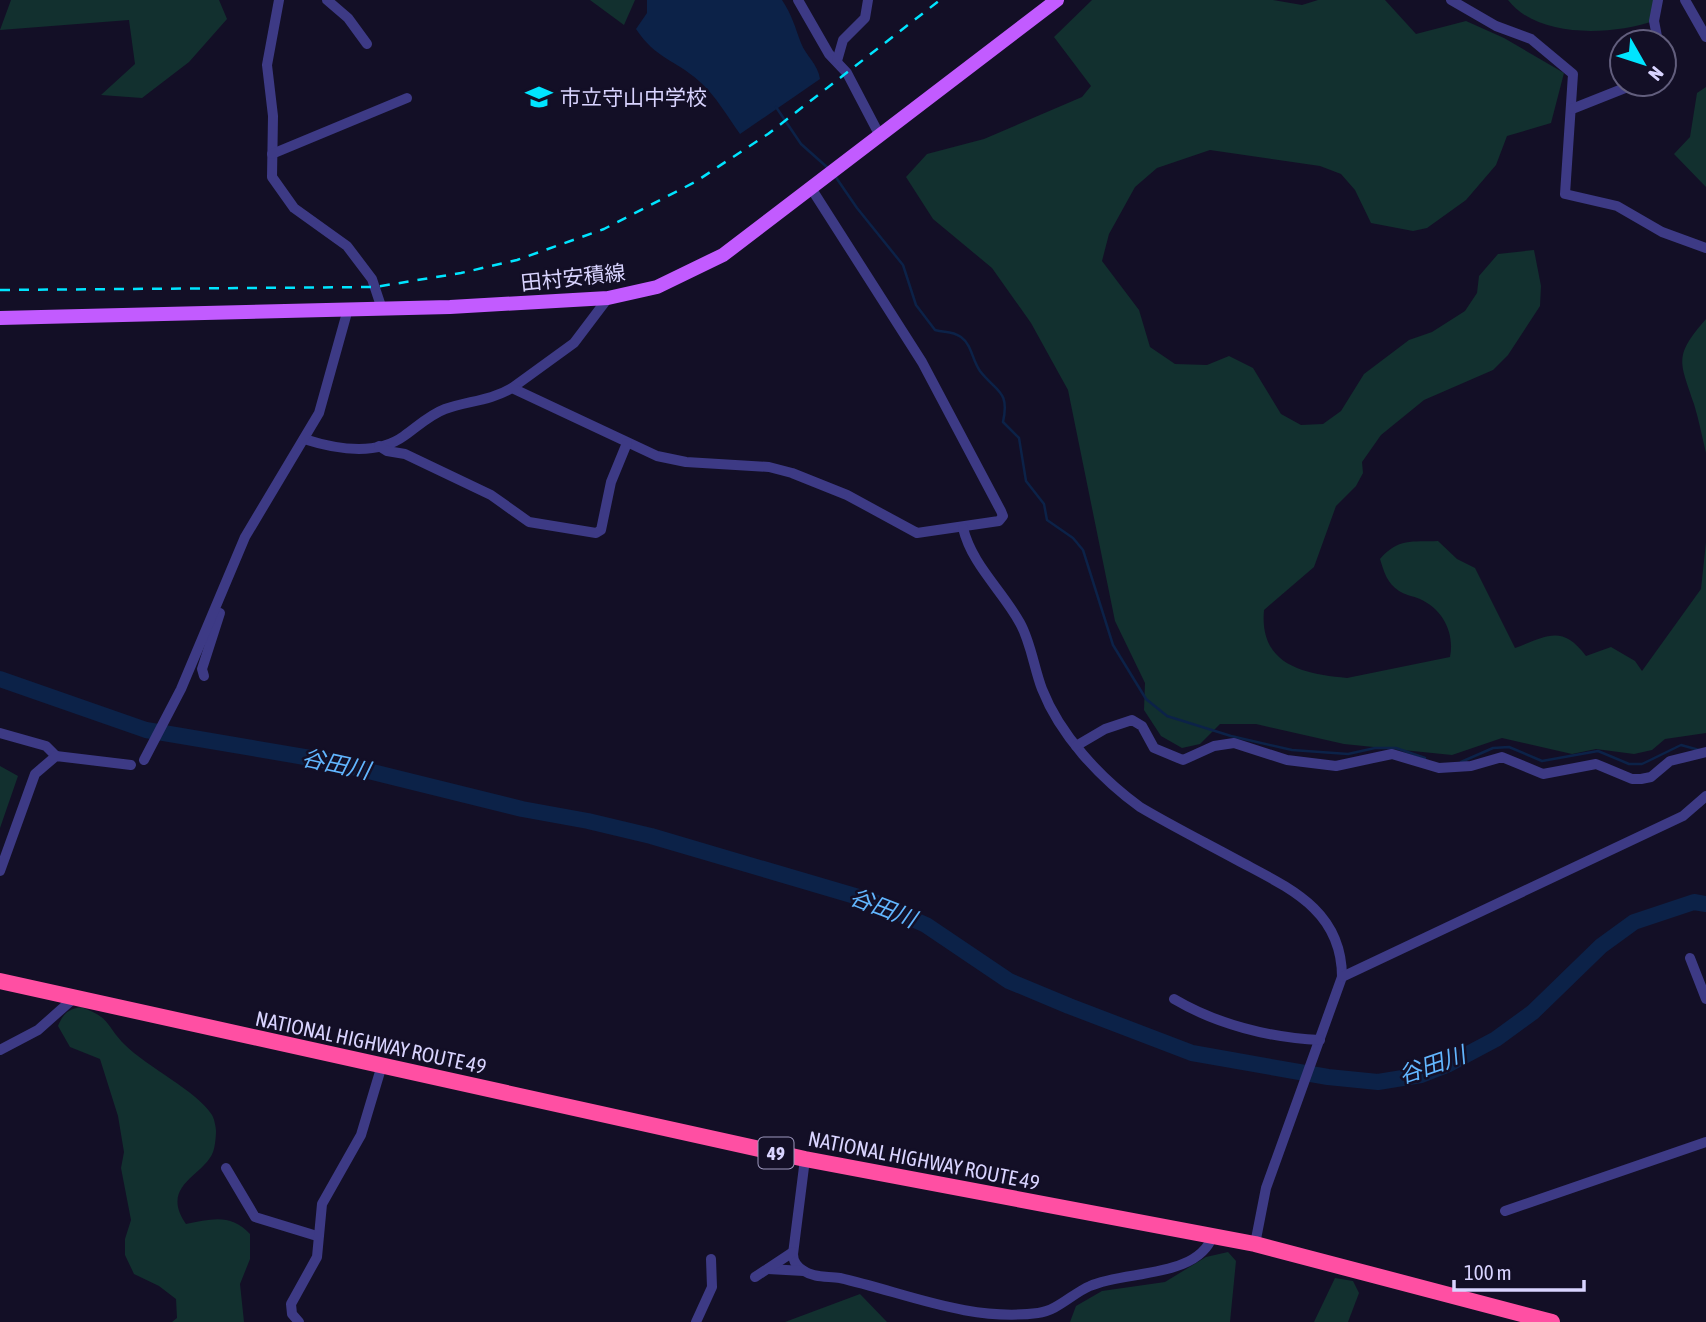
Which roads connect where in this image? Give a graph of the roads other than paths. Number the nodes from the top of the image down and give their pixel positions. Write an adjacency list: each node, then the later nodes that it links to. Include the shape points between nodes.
1 (279, 0): 17 (street, via 267,65 273,107)
2 (327, 0): 11 (street)
3 (798, 0): 12 (street, via 809,25)
4 (868, 0): 12 (street, via 865,18 844,40)
5 (1057, 0): 16 (main road, 田村安積線)
6 (1451, 0): 15 (street, via 1496,26 1531,39 1553,55 1573,74)
7 (1658, 0): 9 (street)
8 (1685, 0): 10 (street)
9 (1655, 28)
10 (1706, 37)
11 (367, 44)
12 (837, 61): 16 (street, via 848,73)
13 (1608, 95): 15 (street)
14 (407, 98): 17 (street)
15 (1572, 109): 19 (street, via 1565,194 1617,206 1662,232)
16 (880, 136): 18 (main road, 田村安積線)
17 (272, 154): 22 (street, via 272,177 286,199 347,247 372,279)
18 (811, 188): 20 (main road, 田村安積線, via 703,267 657,287); 28 (street, via 922,362 1002,511 999,521)
19 (1706, 248)
20 (608, 298): 22 (main road, 田村安積線); 24 (street, via 574,343)
21 (348, 309): 22 (main road, 田村安積線); 23 (main road, 田村安積線); 25 (street, via 324,399)
22 (382, 309)
23 (0, 318)
24 (512, 388): 26 (street); 27 (street, via 446,409 398,440)
25 (304, 439): 27 (street, via 352,449); 29 (street, via 245,537)
26 (627, 443): 27 (street, via 611,482 601,530 596,533 529,522 491,495); 28 (street, via 671,460 769,467 792,473 847,495 917,533)
27 (379, 446)
28 (963, 528): 32 (street, via 971,553 1021,624 1048,706)
29 (219, 596): 30 (street, via 223,603); 35 (street, via 181,689)
30 (204, 676)
31 (0, 733): 34 (street, via 46,746)
32 (1076, 746): 33 (street, via 1132,720 1142,726 1154,748 1177,759 1234,743 1287,760 1336,766 1392,754 1439,768 1502,757 1543,774 1596,764 1632,779 1651,777 1670,761); 40 (street, via 1140,807 1293,889 1333,934)
33 (1706, 751)
34 (56, 756): 36 (street); 38 (street, via 34,774)
35 (144, 760)
36 (131, 765)
37 (1706, 796): 40 (street, via 1683,816)
38 (0, 871)
39 (1690, 958): 44 (street)
40 (1342, 977): 45 (street)
41 (0, 981): 42 (highway, NATIONAL HIGHWAY ROUTE 49 / 49)
42 (74, 998): 46 (street, via 38,1030); 47 (highway, NATIONAL HIGHWAY ROUTE 49 / 49)
43 (1174, 999): 45 (street, via 1195,1012 1246,1028)
44 (1706, 999)
45 (1319, 1042): 54 (street, via 1266,1188)
46 (0, 1050)
47 (382, 1065): 49 (highway, NATIONAL HIGHWAY ROUTE 49 / 49); 53 (street, via 361,1135 322,1204)
48 (1706, 1142): 51 (street)
49 (806, 1159): 52 (highway, NATIONAL HIGHWAY ROUTE 49 / 49); 55 (street)
50 (226, 1168): 53 (street, via 255,1217)
51 (1505, 1211)
52 (1213, 1235): 54 (highway, NATIONAL HIGHWAY ROUTE 49 / 49); 58 (street, via 1209,1245 1186,1262 1103,1280 1036,1314 955,1310)
53 (317, 1236): 60 (street, via 314,1263 291,1304)
54 (1255, 1244): 62 (highway, NATIONAL HIGHWAY ROUTE 49 / 49)
55 (793, 1252): 57 (street); 58 (street, via 794,1262)
56 (711, 1259): 61 (street, via 712,1287)
57 (768, 1269): 58 (street); 59 (street)
58 (804, 1271)
59 (755, 1277)
60 (299, 1322)
61 (696, 1322)
62 (1552, 1322)

